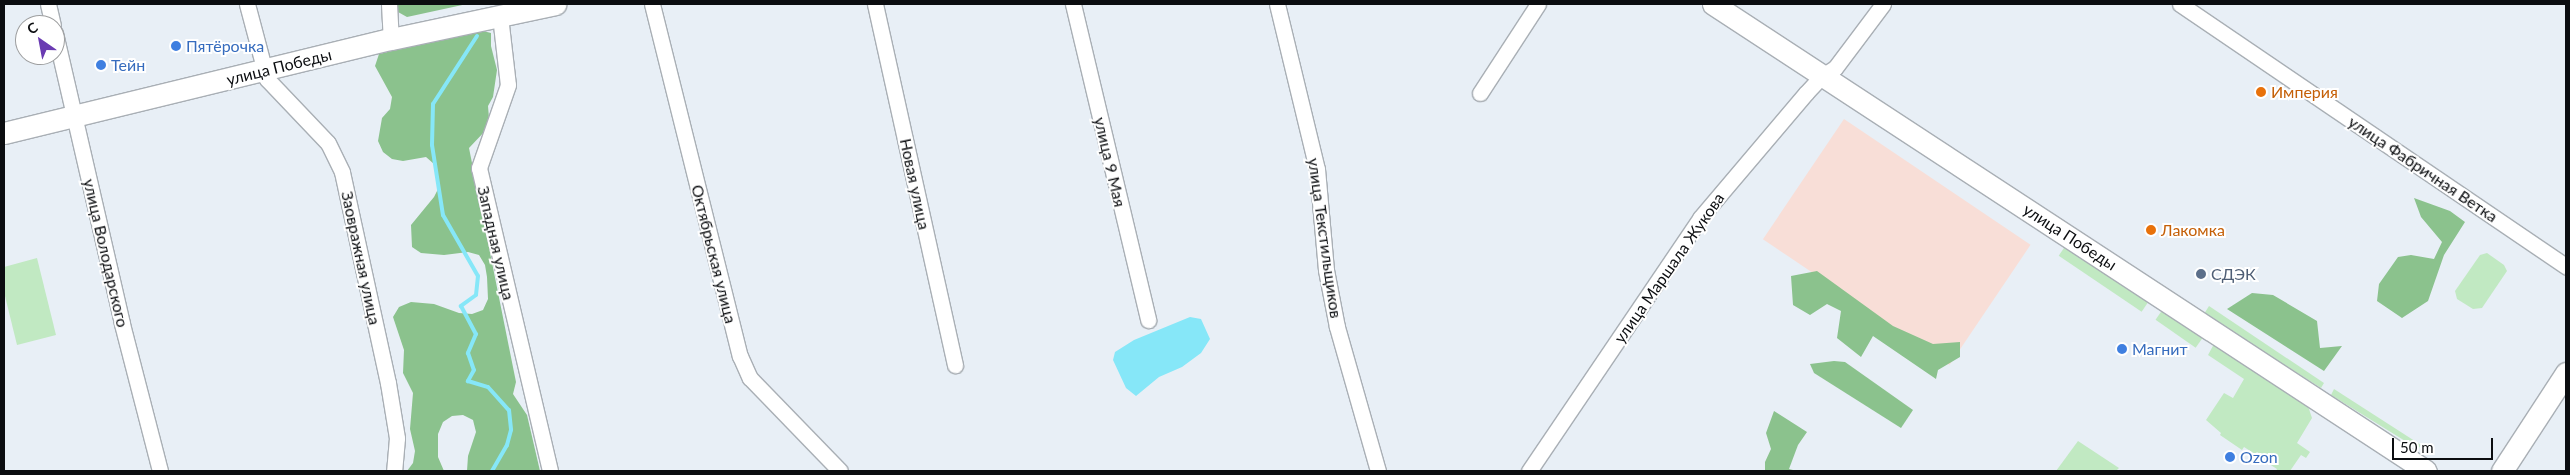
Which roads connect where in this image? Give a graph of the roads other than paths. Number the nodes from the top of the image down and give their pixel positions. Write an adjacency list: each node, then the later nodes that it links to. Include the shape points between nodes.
1 (247, 4): 15 (street, Заовражная улица)
2 (390, 4): 13 (street)
3 (555, 4): 12 (street, улица Победы)
4 (652, 4): 27 (street, Октябрьская улица, via 740,356 750,378)
5 (874, 4): 22 (street, Новая улица)
6 (1073, 4): 21 (street, улица 9 Мая)
7 (1277, 4): 28 (street, улица Текстильщиков, via 1317,169 1326,270 1337,327)
8 (1538, 4): 17 (street)
9 (1714, 4): 16 (street, улица Победы)
10 (1882, 4): 16 (street, улица Маршала Жукова, via 1835,68)
11 (2180, 4): 20 (street, улица Фабричная Ветка)
12 (500, 16): 13 (street, улица Победы); 26 (street, Западная улица, via 508,85 479,168)
13 (391, 40): 15 (street, улица Победы)
14 (62, 65): 18 (street, улица Володарского)
15 (265, 71): 18 (street, улица Победы); 25 (street, Заовражная улица, via 267,79 328,143 342,172 388,383 397,438)
16 (1822, 76): 29 (street, улица Маршала Жукова, via 1700,218); 30 (street, улица Победы)
17 (1480, 93)
18 (74, 117): 19 (street, улица Победы); 24 (street, улица Володарского)
19 (4, 133)
20 (2566, 266)
21 (1148, 320)
22 (954, 365)
23 (2566, 373): 31 (street)
24 (160, 471)
25 (394, 471)
26 (550, 471)
27 (840, 471)
28 (1378, 471)
29 (1529, 471)
30 (2426, 471)
31 (2502, 471)

